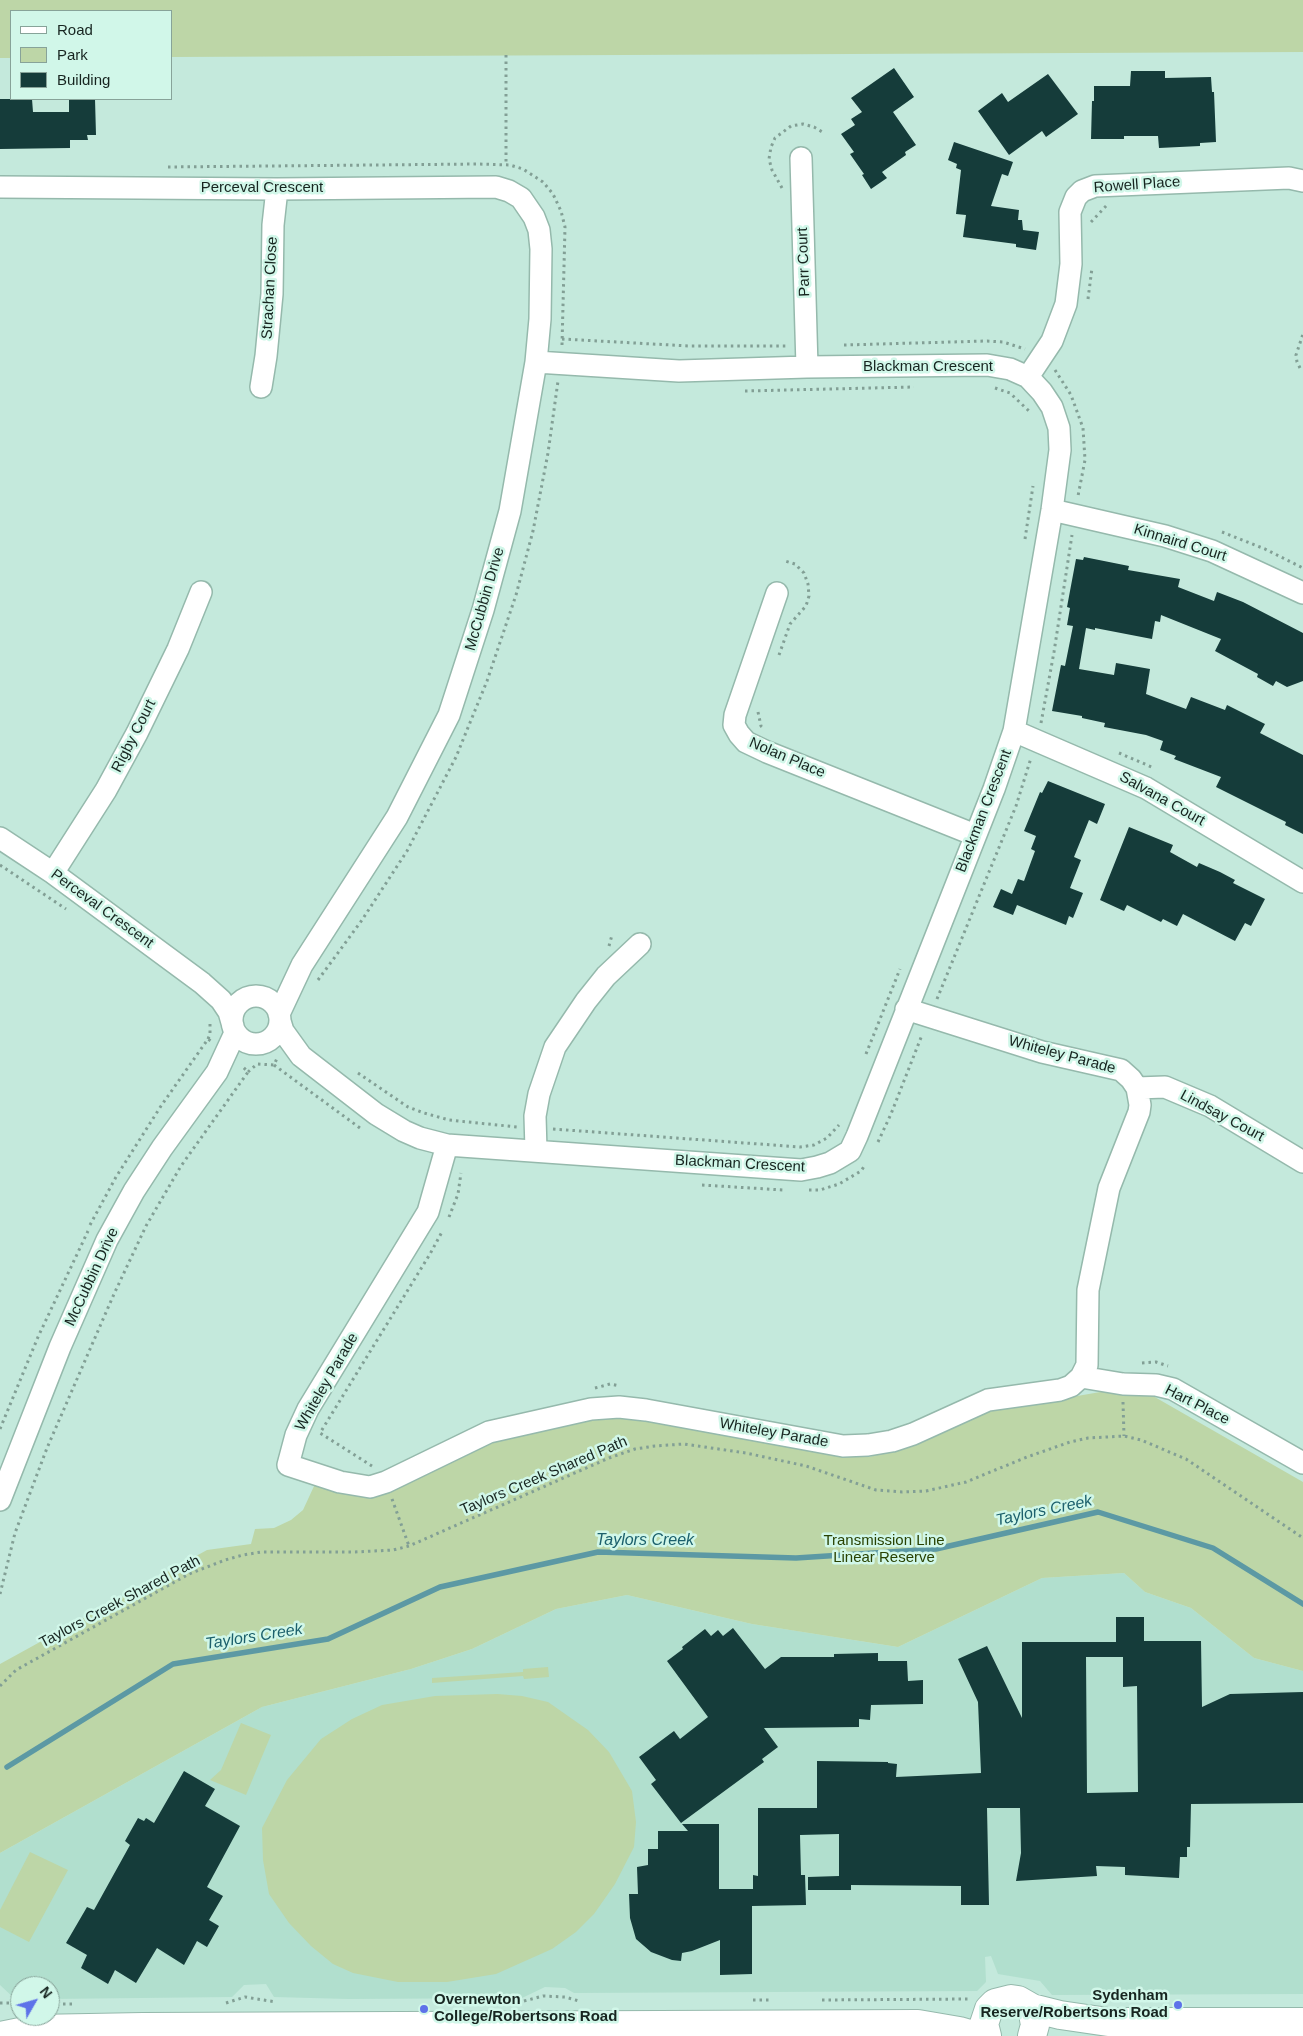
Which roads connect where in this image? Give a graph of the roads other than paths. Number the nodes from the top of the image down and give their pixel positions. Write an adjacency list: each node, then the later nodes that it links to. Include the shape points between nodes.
1 (801, 158): 7 (street, Parr Court)
2 (1303, 181): 8 (street, Rowell Place, via 1289,178 1095,186 1082,191 1070,212 1071,264 1066,304 1052,341)
3 (0, 187): 4 (street, Perceval Crescent)
4 (277, 189): 5 (street, Perceval Crescent, via 496,187); 9 (street, Strachan Close, via 272,294)
5 (521, 198): 6 (street, McCubbin Drive, via 539,230 540,319)
6 (536, 362): 7 (street, Blackman Crescent, via 559,374); 20 (street, McCubbin Drive, via 510,511 449,715 397,817)
7 (807, 367): 8 (street, Blackman Crescent, via 986,365)
8 (1028, 377): 10 (street, Blackman Crescent, via 1052,407 1059,428 1060,450)
9 (261, 387)
10 (1052, 510): 13 (street, Kinnaird Court, via 1165,536 1212,551); 14 (street, Blackman Crescent)
11 (201, 592): 17 (street, Rigby Court, via 138,734)
12 (776, 593): 15 (street, Nolan Place, via 735,715 734,725 739,734 746,742 767,752)
13 (1303, 593)
14 (1014, 731): 15 (street, Blackman Crescent); 18 (street, Salvana Court, via 1146,788)
15 (975, 834): 23 (street, Blackman Crescent)
16 (0, 838): 17 (street, Perceval Crescent)
17 (53, 873): 21 (street, Perceval Crescent)
18 (1303, 882)
19 (640, 944): 29 (street, via 591,994 555,1047 539,1094)
20 (302, 965): 22 (street, McCubbin Drive, via 282,983); 24 (street, McCubbin Drive)
21 (202, 983): 22 (street, Perceval Crescent, via 237,996); 25 (street, Perceval Crescent, via 221,1000)
22 (255, 997): 24 (street, via 272,1002); 25 (street, via 238,1005 234,1011)
23 (906, 1009): 27 (street, Whiteley Parade, via 1042,1052 1121,1070); 29 (street, Blackman Crescent, via 850,1151 830,1163 801,1170)
24 (280, 1017): 25 (street, via 276,1034 266,1042); 26 (street, Blackman Crescent)
25 (245, 1037): 26 (street, Blackman Crescent, via 275,1045); 33 (street, McCubbin Drive, via 162,1148 107,1240 60,1347)
26 (286, 1056): 28 (street, Blackman Crescent, via 390,1123 420,1138)
27 (1136, 1088): 30 (street, Lindsay Court, via 1165,1087 1210,1106); 31 (street, via 1139,1112 1109,1188 1088,1290 1087,1365)
28 (447, 1145): 29 (street, Blackman Crescent); 31 (street, Whiteley Parade, via 428,1212 308,1409 296,1435 286,1474 312,1474 370,1487 380,1474 489,1432 591,1409 619,1407 844,1446 868,1445 913,1434 988,1400 1060,1390)
29 (536, 1150)
30 (1303, 1162)
31 (1081, 1377): 32 (street, Hart Place, via 1123,1384 1156,1384 1173,1389)
32 (1303, 1463)
33 (0, 1500)
34 (981, 2004): 35 (street, via 1011,1999); 39 (street, via 964,2016); 44 (street)
35 (1032, 2008): 37 (street); 45 (street, via 1035,2025)
36 (0, 2022): 40 (street)
37 (1108, 2022): 38 (street); 46 (street)
38 (1303, 2022)
39 (918, 2024): 41 (street); 43 (street)
40 (35, 2029): 41 (street, via 256,2026); 42 (street)
41 (523, 2031)
42 (0, 2036)
43 (976, 2036)
44 (987, 2036)
45 (1032, 2036)
46 (1044, 2036)

